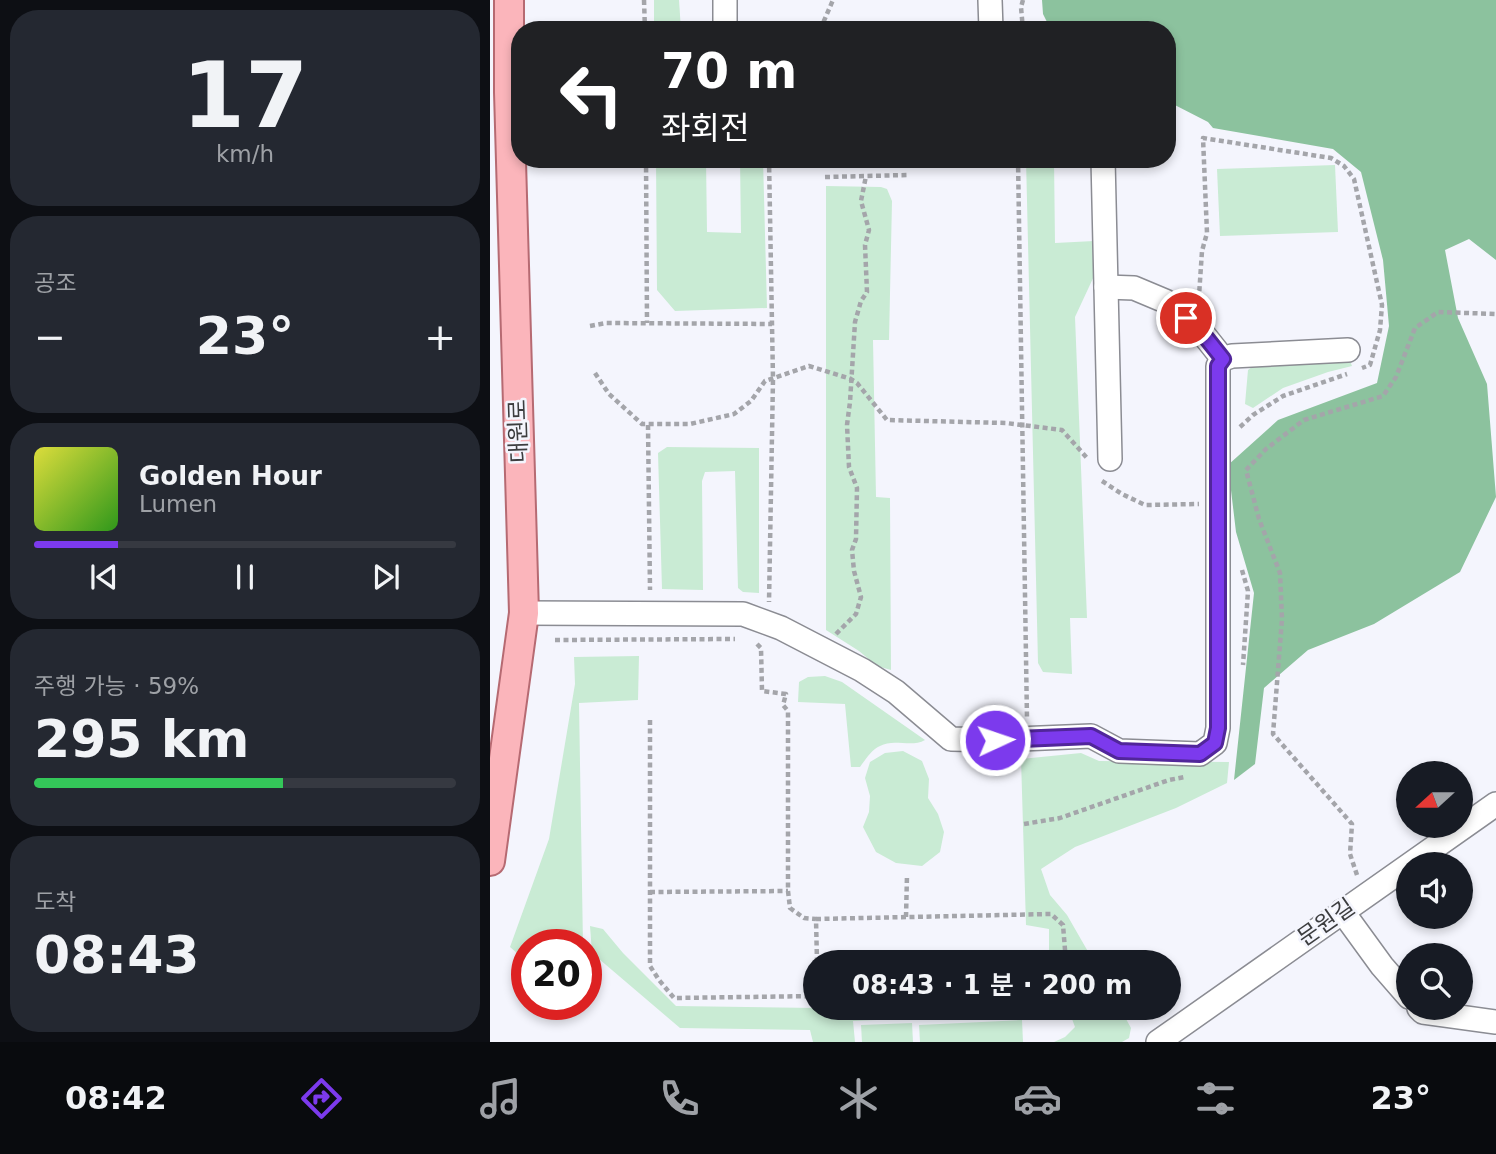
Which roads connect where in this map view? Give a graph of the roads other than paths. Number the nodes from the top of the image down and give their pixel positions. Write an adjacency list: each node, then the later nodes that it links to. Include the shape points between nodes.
1 (509, 0): 6 (main road, 대원로)
2 (725, 0): 4 (street)
3 (990, 0): 5 (street)
4 (725, 21)
5 (991, 21)
6 (506, 93): 12 (main road, 대원로)
7 (1103, 168): 8 (street)
8 (1106, 287): 10 (street, via 1134,288 1166,301 1200,330); 11 (street)
9 (1348, 350): 10 (street)
10 (1223, 359): 12 (street, via 1218,366 1218,728 1215,743 1200,754 1119,751 1091,736 951,739 896,691 862,670 781,628 743,614)
11 (1100, 467)
12 (524, 613): 14 (main road, 대원로)
13 (1496, 804): 15 (street, 문원길)
14 (490, 861)
15 (1342, 911): 16 (street); 19 (street, 문원길)
16 (1396, 983)
17 (1473, 1019): 18 (street)
18 (1496, 1022)
19 (1158, 1042)

